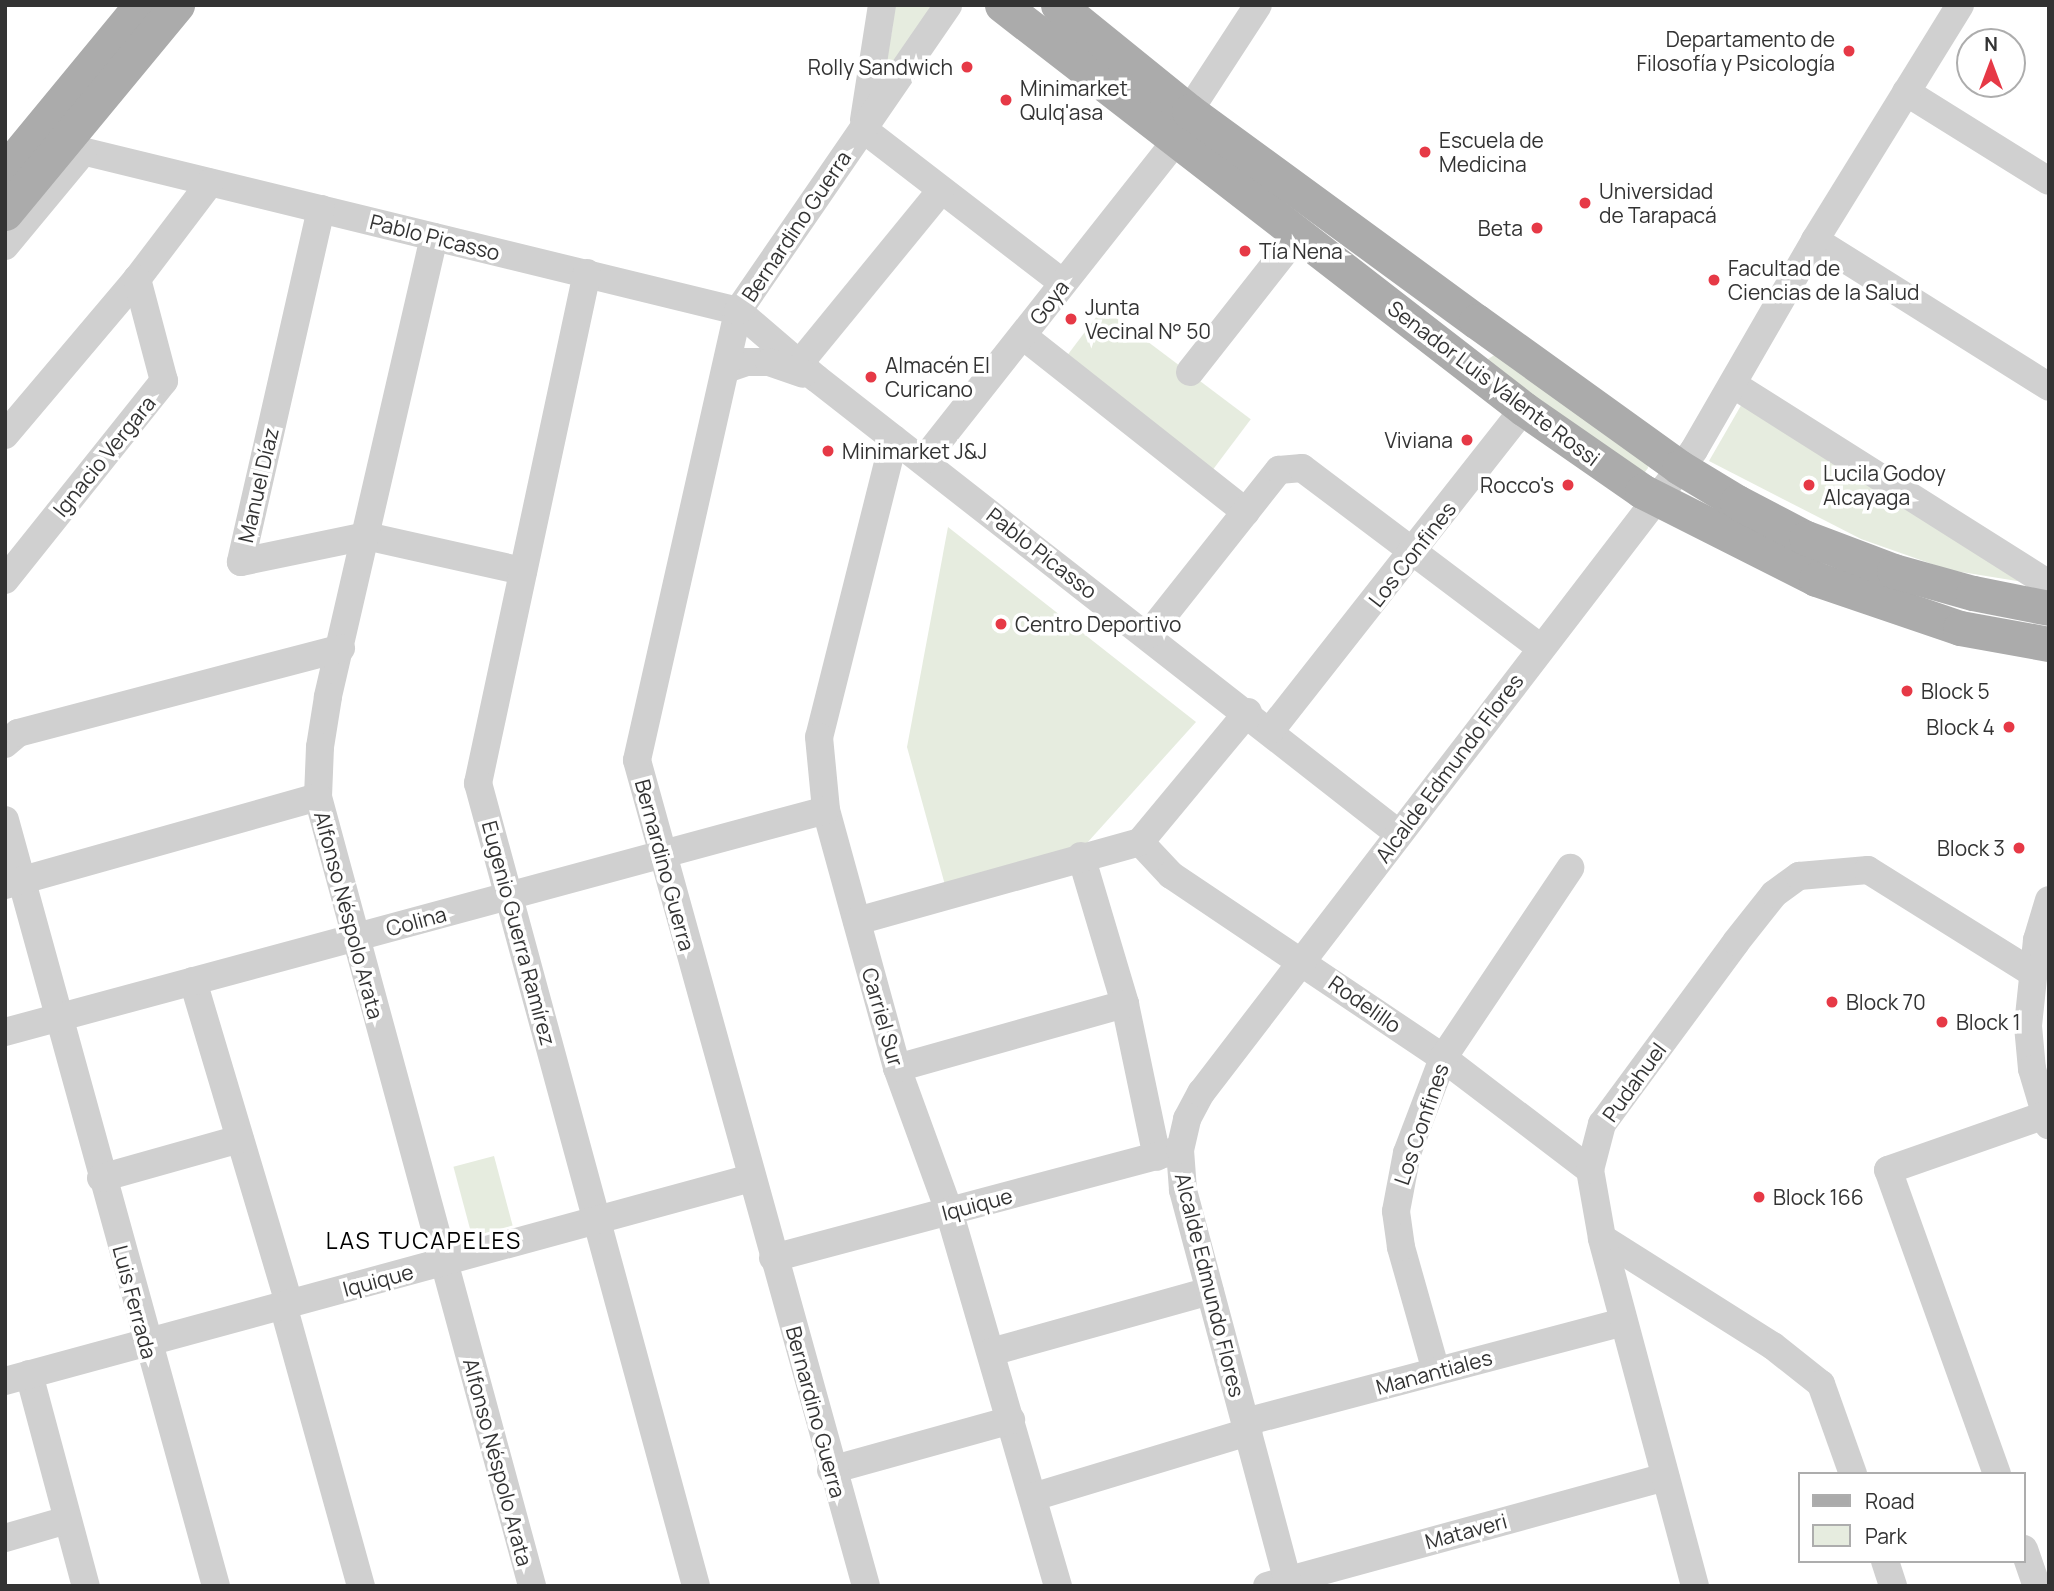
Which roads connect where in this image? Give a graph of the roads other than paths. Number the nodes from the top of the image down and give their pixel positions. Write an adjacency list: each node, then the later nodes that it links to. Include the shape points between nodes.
1 (141, 5): 12 (main road)
2 (177, 5): 12 (main road)
3 (883, 5): 11 (street, Bernardino Guerra)
4 (948, 5): 11 (street, Bernardino Guerra)
5 (1002, 5): 10 (main road, Senador Luis Valente Rossi)
6 (1058, 5): 10 (main road, Senador Luis Valente Rossi)
7 (1258, 5): 10 (street, Goya)
8 (1960, 5): 9 (street, Alcalde Edmundo Flores)
9 (1906, 92): 14 (street); 21 (street, Alcalde Edmundo Flores)
10 (1182, 127): 19 (main road, Senador Luis Valente Rossi); 25 (street, Goya); 27 (main road, Senador Luis Valente Rossi)
11 (863, 129): 16 (street); 26 (street, Bernardino Guerra)
12 (59, 146): 13 (main road); 15 (street, Pablo Picasso); 18 (main road); 22 (street)
13 (5, 170)
14 (2049, 181)
15 (210, 183): 17 (street, Pablo Picasso); 24 (street)
16 (940, 192): 25 (street); 31 (street)
17 (321, 209): 20 (street, Pablo Picasso); 42 (street, Manuel Díaz, via 241,562)
18 (5, 213)
19 (1298, 235): 29 (main road, Senador Luis Valente Rossi); 32 (street)
20 (434, 237): 23 (street, Pablo Picasso); 42 (street, Alfonso Néspolo Arata)
21 (1815, 240): 33 (street, Alcalde Edmundo Flores); 34 (street)
22 (5, 246)
23 (587, 273): 26 (street, Pablo Picasso); 44 (street, Eugenio Guerra Ramírez)
24 (137, 279): 36 (street); 45 (street, Ignacio Vergara, via 164,381)
25 (1063, 283): 28 (street, Goya)
26 (738, 311): 30 (street, Bernardino Guerra); 31 (street, Pablo Picasso)
27 (1491, 332): 29 (main road); 39 (main road, Senador Luis Valente Rossi)
28 (1023, 336): 38 (street, Goya); 41 (street)
29 (1466, 364): 35 (main road, Senador Luis Valente Rossi)
30 (726, 369): 31 (street, Pablo Picasso, via 746,362 769,362); 60 (street, Bernardino Guerra, via 637,760)
31 (807, 371): 37 (street, Pablo Picasso)
32 (1190, 372)
33 (1734, 385): 39 (street, Alcalde Edmundo Flores); 46 (street)
34 (2049, 387)
35 (1524, 409): 40 (main road, Senador Luis Valente Rossi); 43 (street, Los Confines)
36 (5, 435)
37 (894, 439): 38 (street, Pablo Picasso); 56 (street, Carriel Sur, via 819,737)
38 (923, 461): 48 (street, Pablo Picasso)
39 (1679, 467): 40 (street, Alcalde Edmundo Flores); 47 (main road, Senador Luis Valente Rossi, via 1769,520 1848,554 1973,593)
40 (1655, 499): 49 (main road, Senador Luis Valente Rossi, via 1816,579 1960,628); 51 (street, Alcalde Edmundo Flores)
41 (1246, 512): 43 (street, via 1279,470 1302,468); 48 (street)
42 (366, 536): 44 (street, Manuel Díaz); 50 (street, Alfonso Néspolo Arata)
43 (1413, 554): 51 (street); 53 (street, Los Confines)
44 (523, 571): 64 (street, Eugenio Guerra Ramírez, via 478,783)
45 (5, 580)
46 (2049, 584)
47 (2049, 608)
48 (1148, 635): 52 (street, Pablo Picasso)
49 (2049, 643)
50 (341, 648): 54 (street, via 18,733); 55 (street, Alfonso Néspolo Arata, via 323,722)
51 (1541, 648): 58 (street, Alcalde Edmundo Flores)
52 (1248, 712): 53 (street, Pablo Picasso); 59 (street)
53 (1271, 730): 58 (street, Pablo Picasso)
54 (5, 744)
55 (318, 797): 63 (street); 67 (street, Alfonso Néspolo Arata)
56 (827, 810): 60 (street, Colina); 66 (street, Carriel Sur)
57 (5, 820): 63 (street, Luis Ferrada)
58 (1399, 834): 68 (street, Alcalde Edmundo Flores)
59 (1140, 842): 61 (street); 68 (street, Rodelillo, via 1171,875)
60 (662, 854): 64 (street, Colina); 81 (street, Bernardino Guerra)
61 (1081, 856): 66 (street); 71 (street)
62 (1570, 868): 74 (street, Los Confines)
63 (13, 883): 72 (street, Luis Ferrada)
64 (509, 896): 67 (street, Colina); 83 (street, Eugenio Guerra Ramírez)
65 (2049, 900): 69 (street)
66 (857, 921): 75 (street, Carriel Sur)
67 (353, 937): 70 (street, Colina); 86 (street, Alfonso Néspolo Arata)
68 (1301, 962): 74 (street, Rodelillo); 78 (street, Alcalde Edmundo Flores, via 1193,1105)
69 (2041, 973): 76 (street, via 2030,1047); 79 (street, Pudahuel, via 1868,870 1799,876 1774,894 1602,1124)
70 (193, 981): 72 (street, Colina); 77 (street)
71 (1125, 1004): 75 (street); 78 (street)
72 (58, 1017): 73 (street, Colina); 80 (street, Luis Ferrada)
73 (5, 1032)
74 (1443, 1058): 79 (street, Rodelillo); 92 (street, Los Confines, via 1407,1153 1396,1211 1401,1248)
75 (897, 1068): 82 (street, Carriel Sur)
76 (2047, 1120): 98 (street, via 1888,1170)
77 (240, 1139): 80 (street); 88 (street)
78 (1168, 1154): 82 (street, Iquique); 87 (street, Alcalde Edmundo Flores, via 1183,1190)
79 (1590, 1170): 84 (street, Pudahuel)
80 (101, 1178): 90 (street, Luis Ferrada)
81 (751, 1178): 83 (street, Iquique); 85 (street, Bernardino Guerra)
82 (949, 1212): 85 (street, Iquique); 91 (street, Carriel Sur)
83 (597, 1220): 86 (street, Iquique); 110 (street, Eugenio Guerra Ramírez)
84 (1602, 1238): 89 (street, Pudahuel); 97 (street, via 1773,1346 1821,1384)
85 (773, 1258): 96 (street, Bernardino Guerra)
86 (443, 1262): 88 (street, Iquique); 109 (street, Alfonso Néspolo Arata)
87 (1210, 1291): 91 (street); 95 (street, Alcalde Edmundo Flores)
88 (286, 1305): 90 (street, Iquique); 108 (street)
89 (1623, 1322): 92 (street, Manantiales); 99 (street, Pudahuel)
90 (146, 1343): 93 (street, Iquique); 107 (street, Luis Ferrada)
91 (991, 1352): 94 (street, Carriel Sur)
92 (1436, 1371): 95 (street, Manantiales)
93 (17, 1377): 101 (street)
94 (1011, 1420): 96 (street); 100 (street, Carriel Sur)
95 (1247, 1427): 100 (street, Manantiales); 105 (street, Alcalde Edmundo Flores)
96 (831, 1470): 111 (street, Bernardino Guerra)
97 (1852, 1472)
98 (1996, 1472)
99 (1665, 1477): 105 (street, Mataveri); 113 (street, Pudahuel)
100 (1033, 1497): 112 (street, Carriel Sur)
101 (67, 1520): 102 (street); 106 (street)
102 (5, 1538)
103 (2026, 1554): 115 (street)
104 (1886, 1563): 114 (street)
105 (1281, 1584)
106 (86, 1586)
107 (216, 1586)
108 (361, 1586)
109 (532, 1586)
110 (696, 1586)
111 (866, 1586)
112 (1058, 1586)
113 (1695, 1586)
114 (1893, 1586)
115 (2038, 1586)

